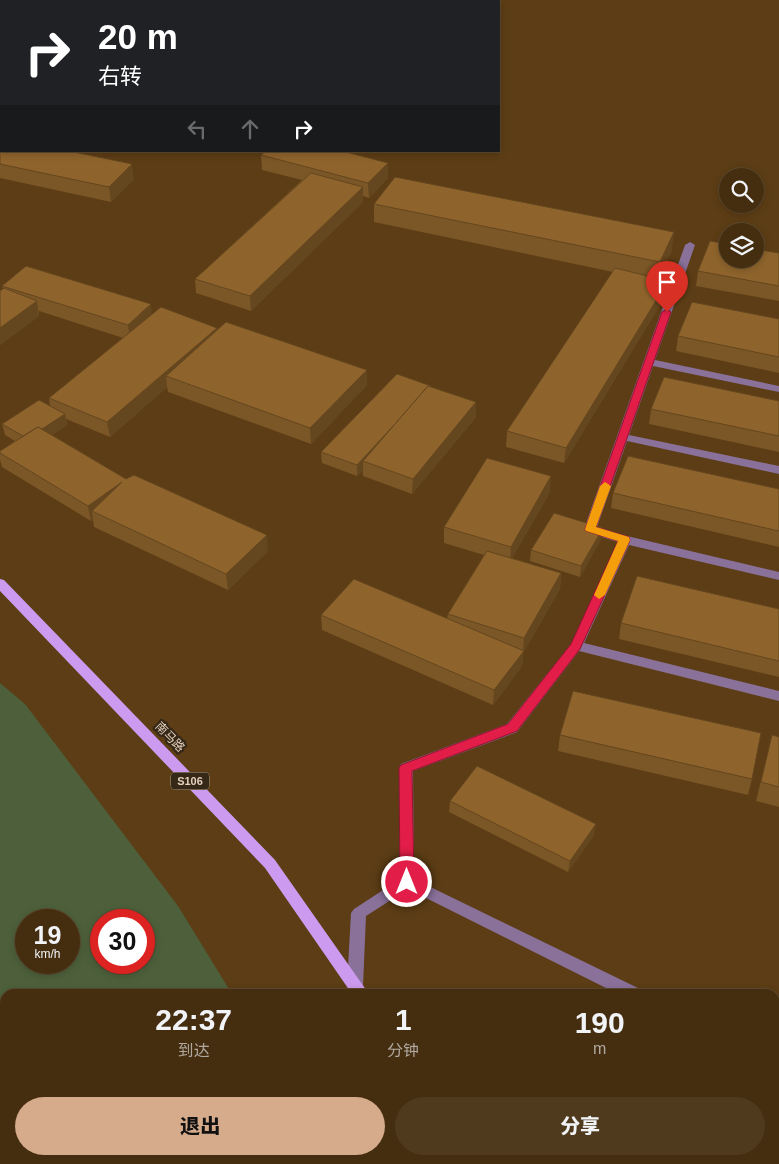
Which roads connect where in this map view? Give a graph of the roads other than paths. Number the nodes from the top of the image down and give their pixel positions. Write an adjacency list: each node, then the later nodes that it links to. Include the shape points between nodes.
1 (690, 245): 2 (street)
2 (649, 362): 3 (street); 4 (street)
3 (779, 389)
4 (623, 437): 5 (street); 6 (street, via 590,529)
5 (779, 470)
6 (625, 540): 7 (street); 9 (street)
7 (779, 576)
8 (0, 584): 12 (main road, 南马路 / S106, via 270,864)
9 (576, 646): 10 (street); 11 (street, via 512,728 406,768)
10 (779, 696)
11 (407, 882): 13 (street, via 359,913); 14 (street)
12 (357, 989)
13 (358, 989)
14 (624, 989)

